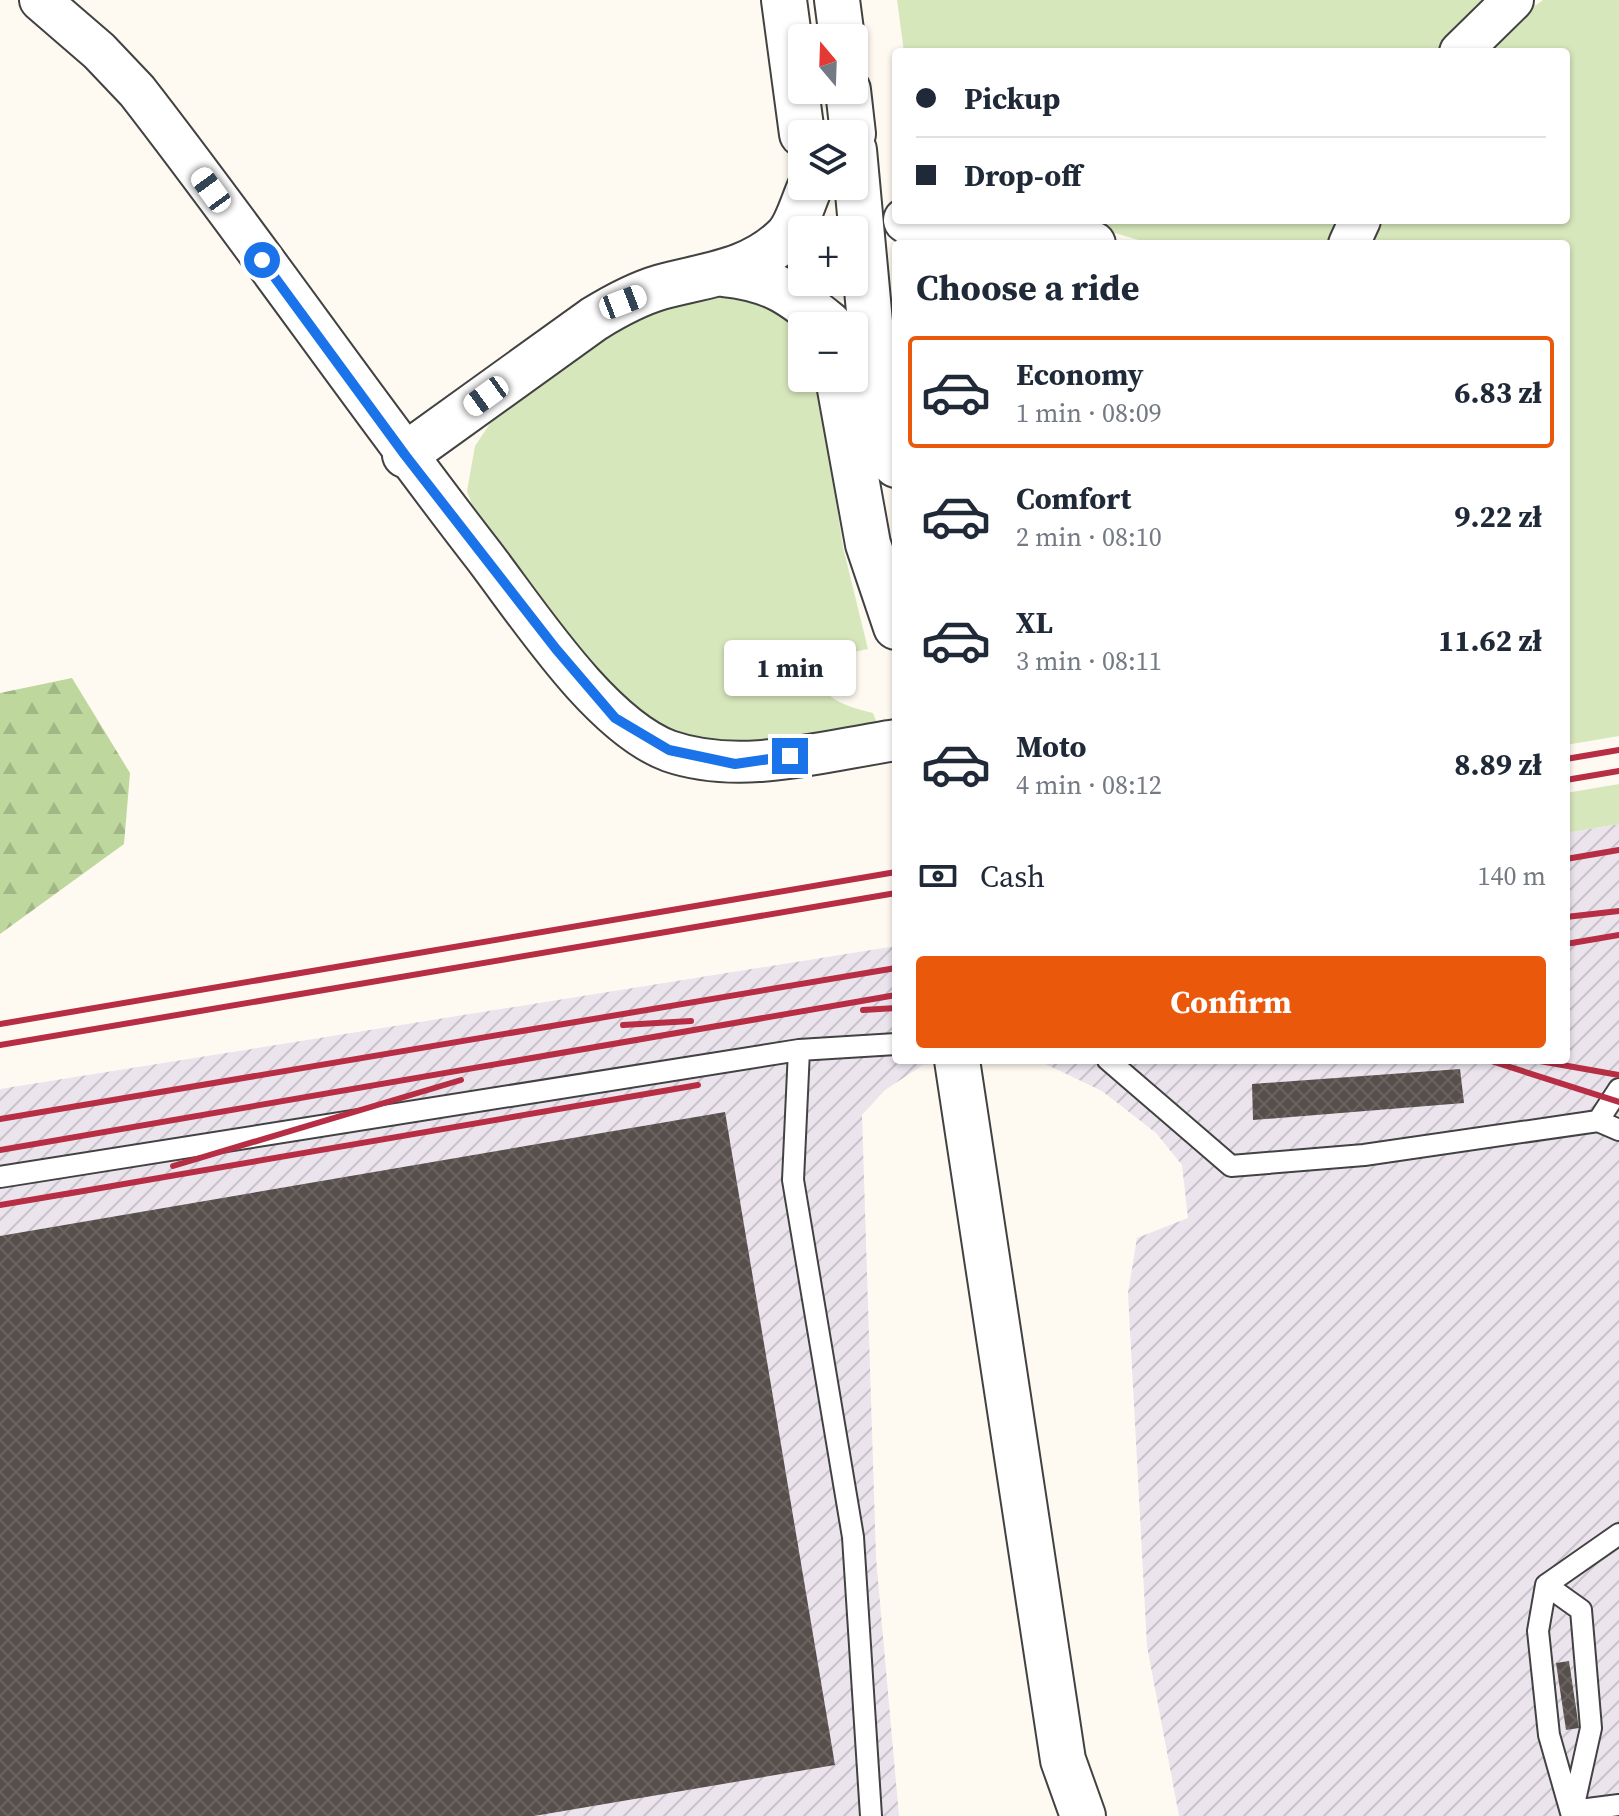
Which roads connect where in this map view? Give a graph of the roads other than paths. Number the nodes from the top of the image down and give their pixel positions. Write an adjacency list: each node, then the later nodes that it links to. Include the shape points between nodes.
1 (40, 0): 24 (street, via 137,91)
2 (784, 0): 7 (street)
3 (837, 0): 5 (street)
4 (1513, 0): 6 (street)
5 (840, 24)
6 (1464, 48)
7 (800, 120)
8 (868, 167): 11 (street)
9 (804, 200): 16 (street, via 787,236)
10 (854, 200): 20 (street)
11 (892, 207)
12 (913, 224): 13 (street)
13 (948, 240)
14 (985, 240): 15 (street)
15 (1070, 240)
16 (724, 274): 18 (street, via 757,277); 24 (street, via 661,287 623,302)
17 (837, 296): 19 (street)
18 (847, 312)
19 (853, 312)
20 (856, 312)
21 (868, 360): 23 (street)
22 (841, 392): 25 (street, via 868,544)
23 (892, 450)
24 (405, 455): 26 (street, via 615,718 669,750 735,764)
25 (892, 615)
26 (892, 741)
27 (892, 1044): 28 (lane)
28 (799, 1050): 34 (lane); 40 (lane, via 793,1180 853,1537)
29 (958, 1064): 37 (street)
30 (1113, 1064): 32 (lane, via 1231,1166 1364,1155)
31 (1619, 1089): 32 (lane)
32 (1598, 1121): 33 (lane)
33 (1619, 1130)
34 (0, 1177)
35 (1619, 1534): 36 (lane)
36 (1546, 1585): 39 (lane, via 1538,1631 1549,1735); 39 (lane, via 1581,1610 1591,1728)
37 (1063, 1760): 41 (street); 42 (street)
38 (1619, 1805): 39 (lane)
39 (1572, 1814)
40 (871, 1816)
41 (1057, 1816)
42 (1083, 1816)

